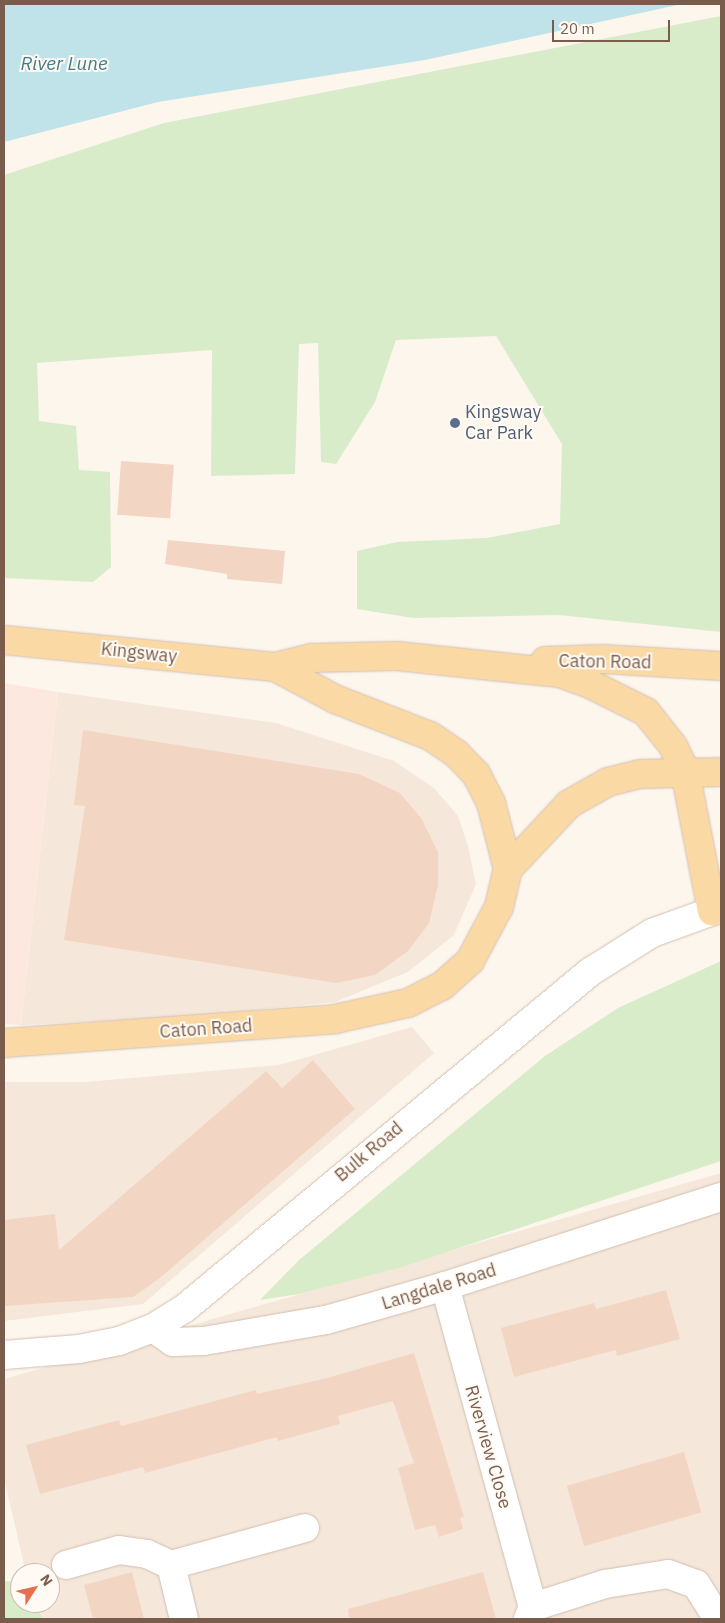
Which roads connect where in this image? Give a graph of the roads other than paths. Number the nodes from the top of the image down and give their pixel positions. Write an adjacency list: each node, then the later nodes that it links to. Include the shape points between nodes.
1 (4, 640): 4 (main road, Kingsway)
2 (488, 664): 3 (main road, Caton Road, via 602,659); 4 (main road, via 397,656 312,658); 5 (main road, via 560,673 646,712 664,730)
3 (721, 666)
4 (275, 667): 7 (main road, via 334,698 421,732 457,754 486,790)
5 (685, 771): 6 (main road); 7 (main road, via 616,780 577,799); 8 (main road)
6 (721, 772)
7 (508, 869): 9 (main road, Caton Road, via 499,907 470,961 442,986 408,1003 335,1019)
8 (717, 910): 12 (street, Bulk Road, via 652,933 590,972 191,1302)
9 (4, 1043)
10 (721, 1197): 11 (street, Langdale Road)
11 (445, 1286): 12 (street, Langdale Road, via 326,1320 204,1342 173,1342); 17 (street, Riverview Close)
12 (154, 1328): 13 (street, Bulk Road, via 79,1349)
13 (4, 1356)
14 (305, 1528): 16 (street)
15 (66, 1565): 16 (street, via 119,1550 147,1554)
16 (171, 1565): 18 (street)
17 (530, 1613): 19 (street, Riverview Close, via 605,1584 668,1574 696,1584)
18 (184, 1619)
19 (718, 1619)

